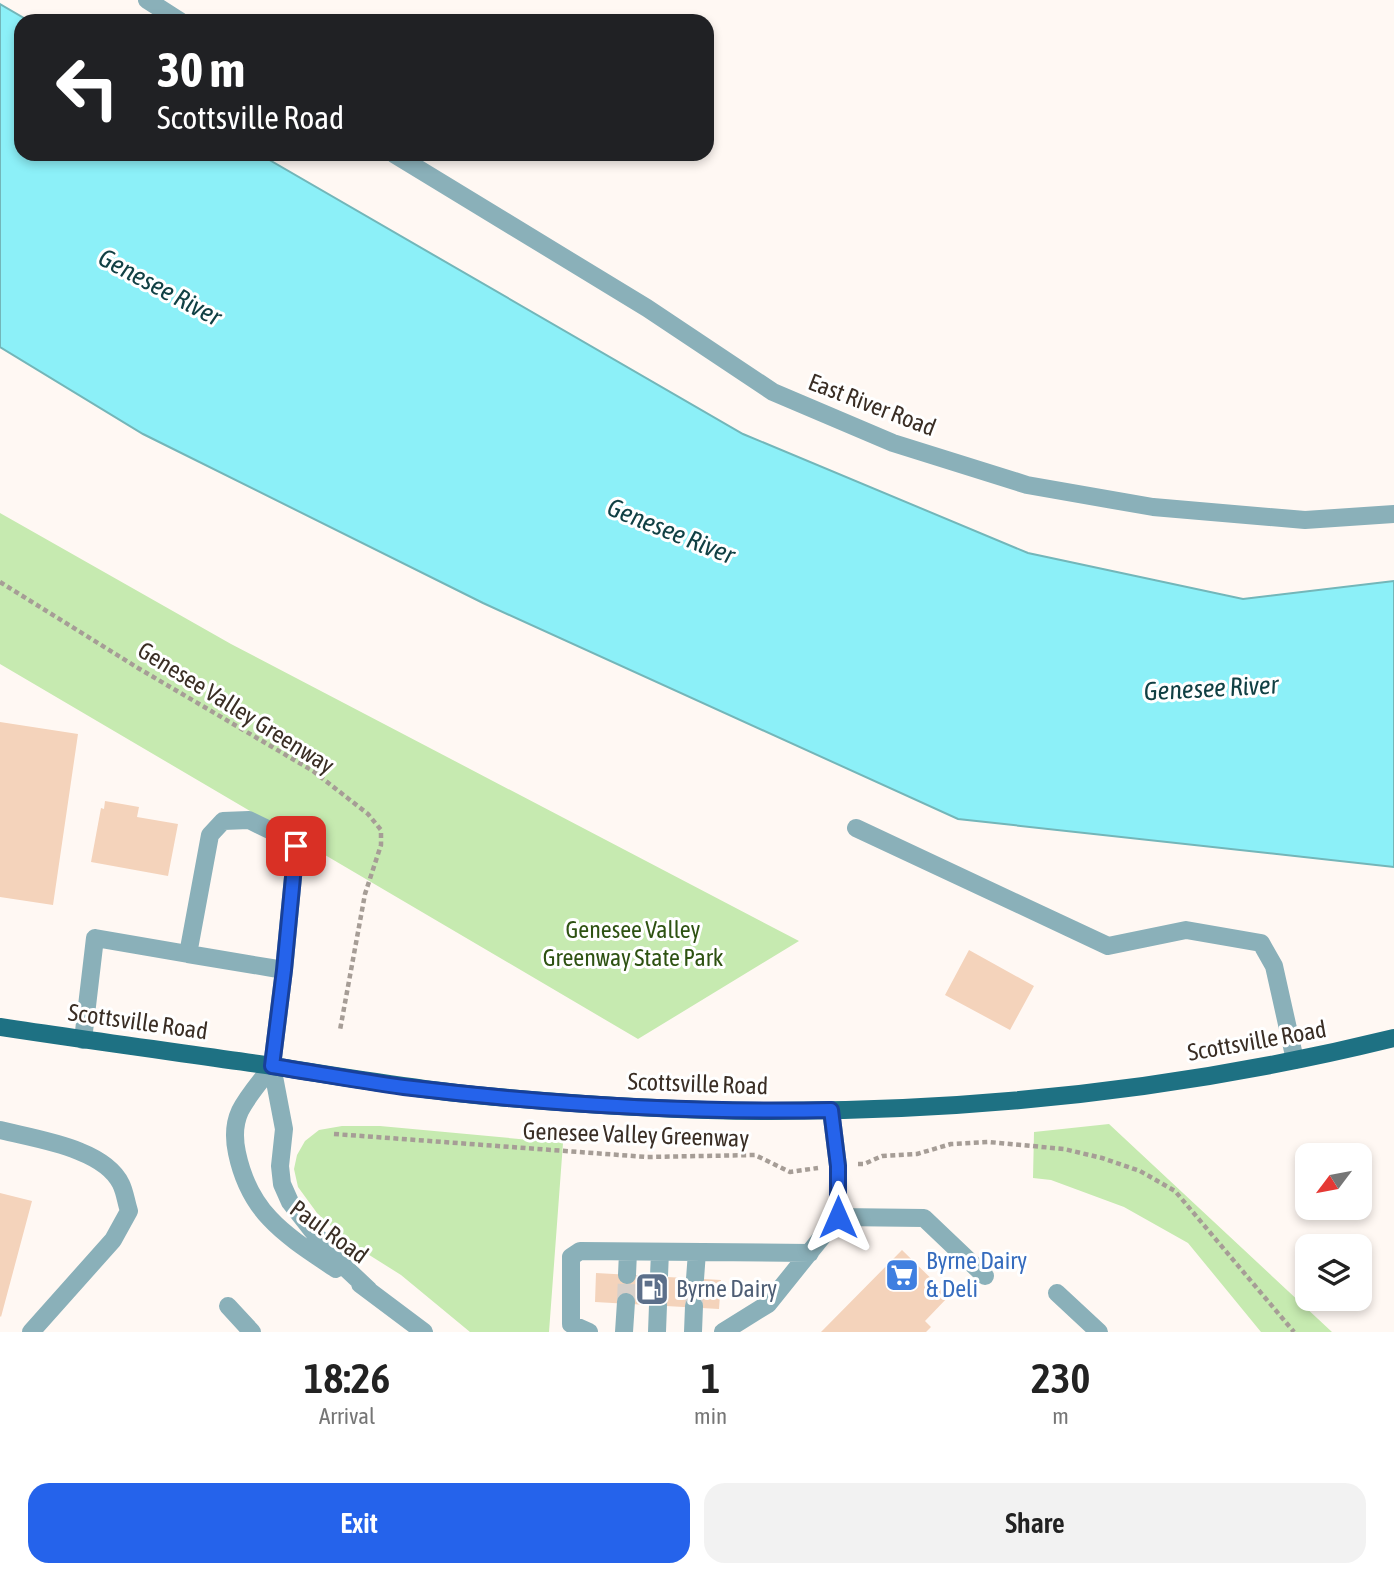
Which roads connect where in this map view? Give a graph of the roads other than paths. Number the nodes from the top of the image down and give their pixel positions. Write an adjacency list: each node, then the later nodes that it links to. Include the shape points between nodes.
1 (147, 0): 2 (street)
2 (169, 14)
3 (405, 161): 4 (street, East River Road, via 773,392 893,443 1027,485 1153,507 1306,520)
4 (1394, 514)
5 (856, 828): 11 (street, via 1108,946 1185,930 1261,943 1274,966)
6 (188, 954): 7 (street); 7 (street, via 209,835 223,821 249,820 296,846); 10 (street, via 95,938)
7 (284, 970): 12 (street)
8 (0, 1027): 10 (main road, Scottsville Road)
9 (1394, 1038): 11 (main road, Scottsville Road)
10 (83, 1040): 12 (main road, Scottsville Road)
11 (1295, 1060): 13 (main road, Scottsville Road, via 1042,1098)
12 (272, 1066): 13 (main road, Scottsville Road, via 523,1099 669,1109); 24 (street, Paul Road, via 284,1129 280,1166 285,1193 323,1245); 24 (street, Paul Road, via 240,1111 235,1130 244,1178 259,1206 282,1231)
13 (831, 1110): 15 (street)
14 (0, 1130): 30 (street, via 75,1149 105,1165 121,1183 129,1210 113,1240)
15 (838, 1217): 19 (street); 22 (street, via 924,1217)
16 (628, 1252): 17 (street); 20 (street); 33 (street, via 580,1251 571,1257 571,1324)
17 (660, 1252): 18 (street); 21 (street)
18 (697, 1252): 19 (street); 23 (street)
19 (810, 1253): 37 (street, via 768,1304)
20 (627, 1275)
21 (659, 1276)
22 (985, 1276)
23 (695, 1279)
24 (369, 1290): 32 (street, Paul Road)
25 (1057, 1293): 38 (street)
26 (626, 1302): 34 (street)
27 (658, 1305): 35 (street)
28 (228, 1306): 31 (street)
29 (694, 1306): 36 (street)
30 (31, 1332)
31 (252, 1332)
32 (424, 1332)
33 (589, 1332)
34 (624, 1332)
35 (657, 1332)
36 (693, 1332)
37 (723, 1332)
38 (1099, 1332)

